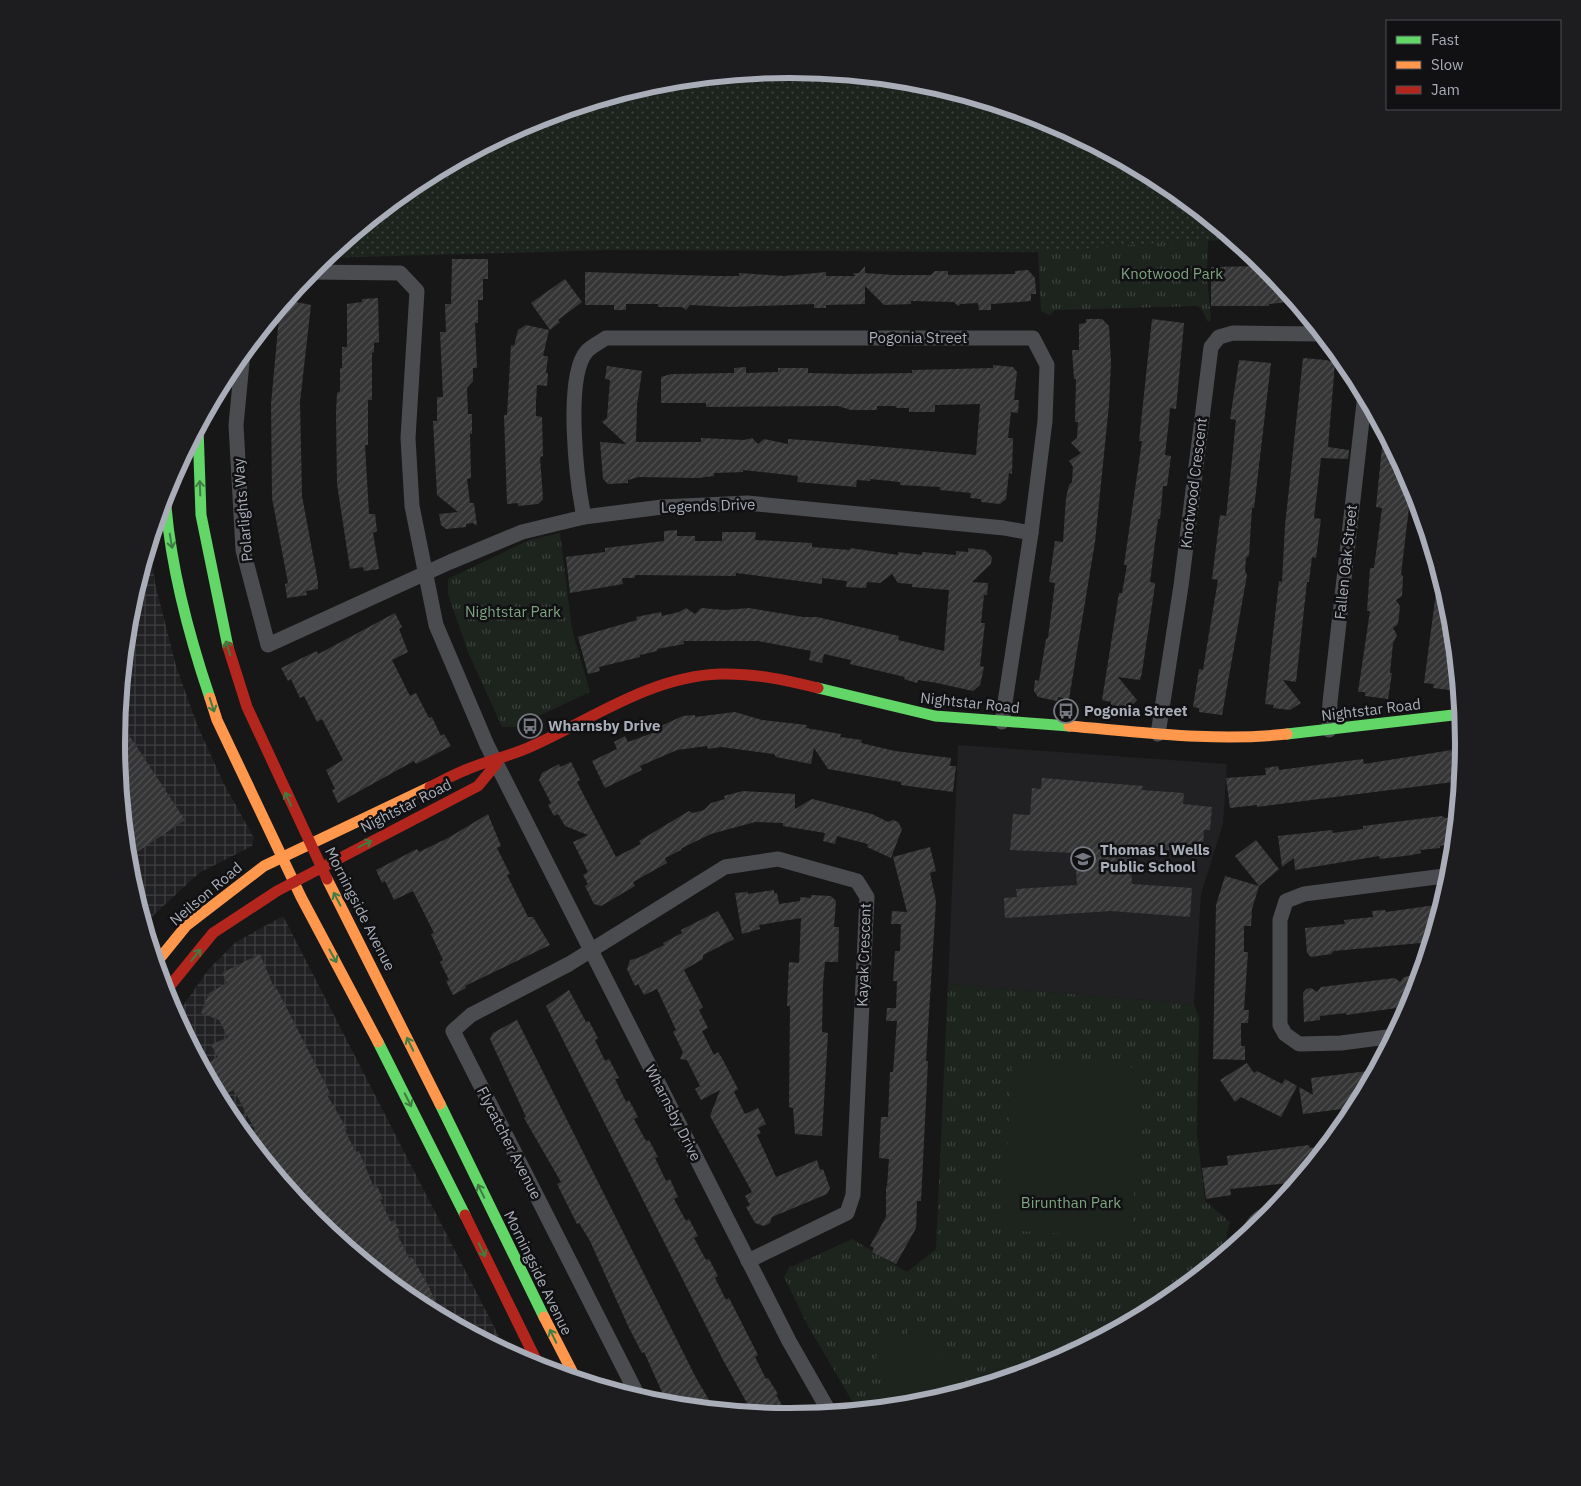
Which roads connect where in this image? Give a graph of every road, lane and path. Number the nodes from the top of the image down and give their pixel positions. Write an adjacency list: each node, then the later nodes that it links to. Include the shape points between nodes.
1 (320, 272): 9 (street, Wharnsby Drive, via 400,273 417,291 408,438 412,506)
2 (1315, 334): 13 (street, Knotwood Crescent, via 1233,333 1219,337 1211,347 1182,586)
3 (242, 367): 9 (street, Polarlights Way, via 236,424 243,550 268,645)
4 (1364, 405): 12 (street, Fallen Oak Street)
5 (198, 440): 15 (main road, Morningside Avenue, one-way to 5, via 246,706 223,632 201,515)
6 (166, 513): 16 (main road, Morningside Avenue, one-way to 16, via 182,600 216,720)
7 (584, 517): 8 (street, Legends Drive, via 662,507 746,503); 8 (street, Pogonia Street, via 573,443 579,366 587,351 606,338 1033,338 1047,365 1045,420); 9 (street, Legends Drive, via 522,532)
8 (1031, 533): 11 (street, Pogonia Street)
9 (424, 574): 14 (street, Wharnsby Drive, via 436,625)
10 (1455, 715): 12 (main road, Nightstar Road)
11 (1002, 722): 13 (main road, Nightstar Road); 14 (main road, Nightstar Road, via 935,716 767,677 719,674 670,683 636,695)
12 (1329, 730): 13 (main road, Nightstar Road, via 1261,738)
13 (1158, 734)
14 (497, 763): 15 (main road, Nightstar Road, via 469,768); 17 (main road, Nightstar Road, one-way to 14, via 478,786); 20 (street, Wharnsby Drive)
15 (309, 843): 16 (main road, Nightstar Road); 17 (main road, Morningside Avenue)
16 (282, 858): 19 (main road, Morningside Avenue); 21 (main road, Neilson Road, via 244,880 186,926)
17 (322, 867): 19 (main road, Nightstar Road); 24 (main road, Morningside Avenue, one-way to 17, via 378,976)
18 (1442, 876): 23 (street, via 1304,894 1286,901 1280,920 1280,1025 1285,1034 1299,1044)
19 (294, 882): 22 (main road, one-way to 19, via 213,933); 24 (main road, Morningside Avenue, one-way to 24)
20 (591, 949): 25 (street, Wharnsby Drive); 25 (street, Kayak Crescent, via 725,867 778,859 856,881 867,897 852,1195 847,1213); 28 (street, Flycatcher Avenue, via 471,1016 452,1031)
21 (160, 957)
22 (171, 985)
23 (1387, 1037)
24 (441, 1138): 26 (main road, Morningside Avenue, one-way to 26); 27 (main road, Morningside Avenue, one-way to 24)
25 (748, 1261): 29 (street, Wharnsby Drive)
26 (536, 1358)
27 (571, 1371)
28 (635, 1390)
29 (827, 1407)

